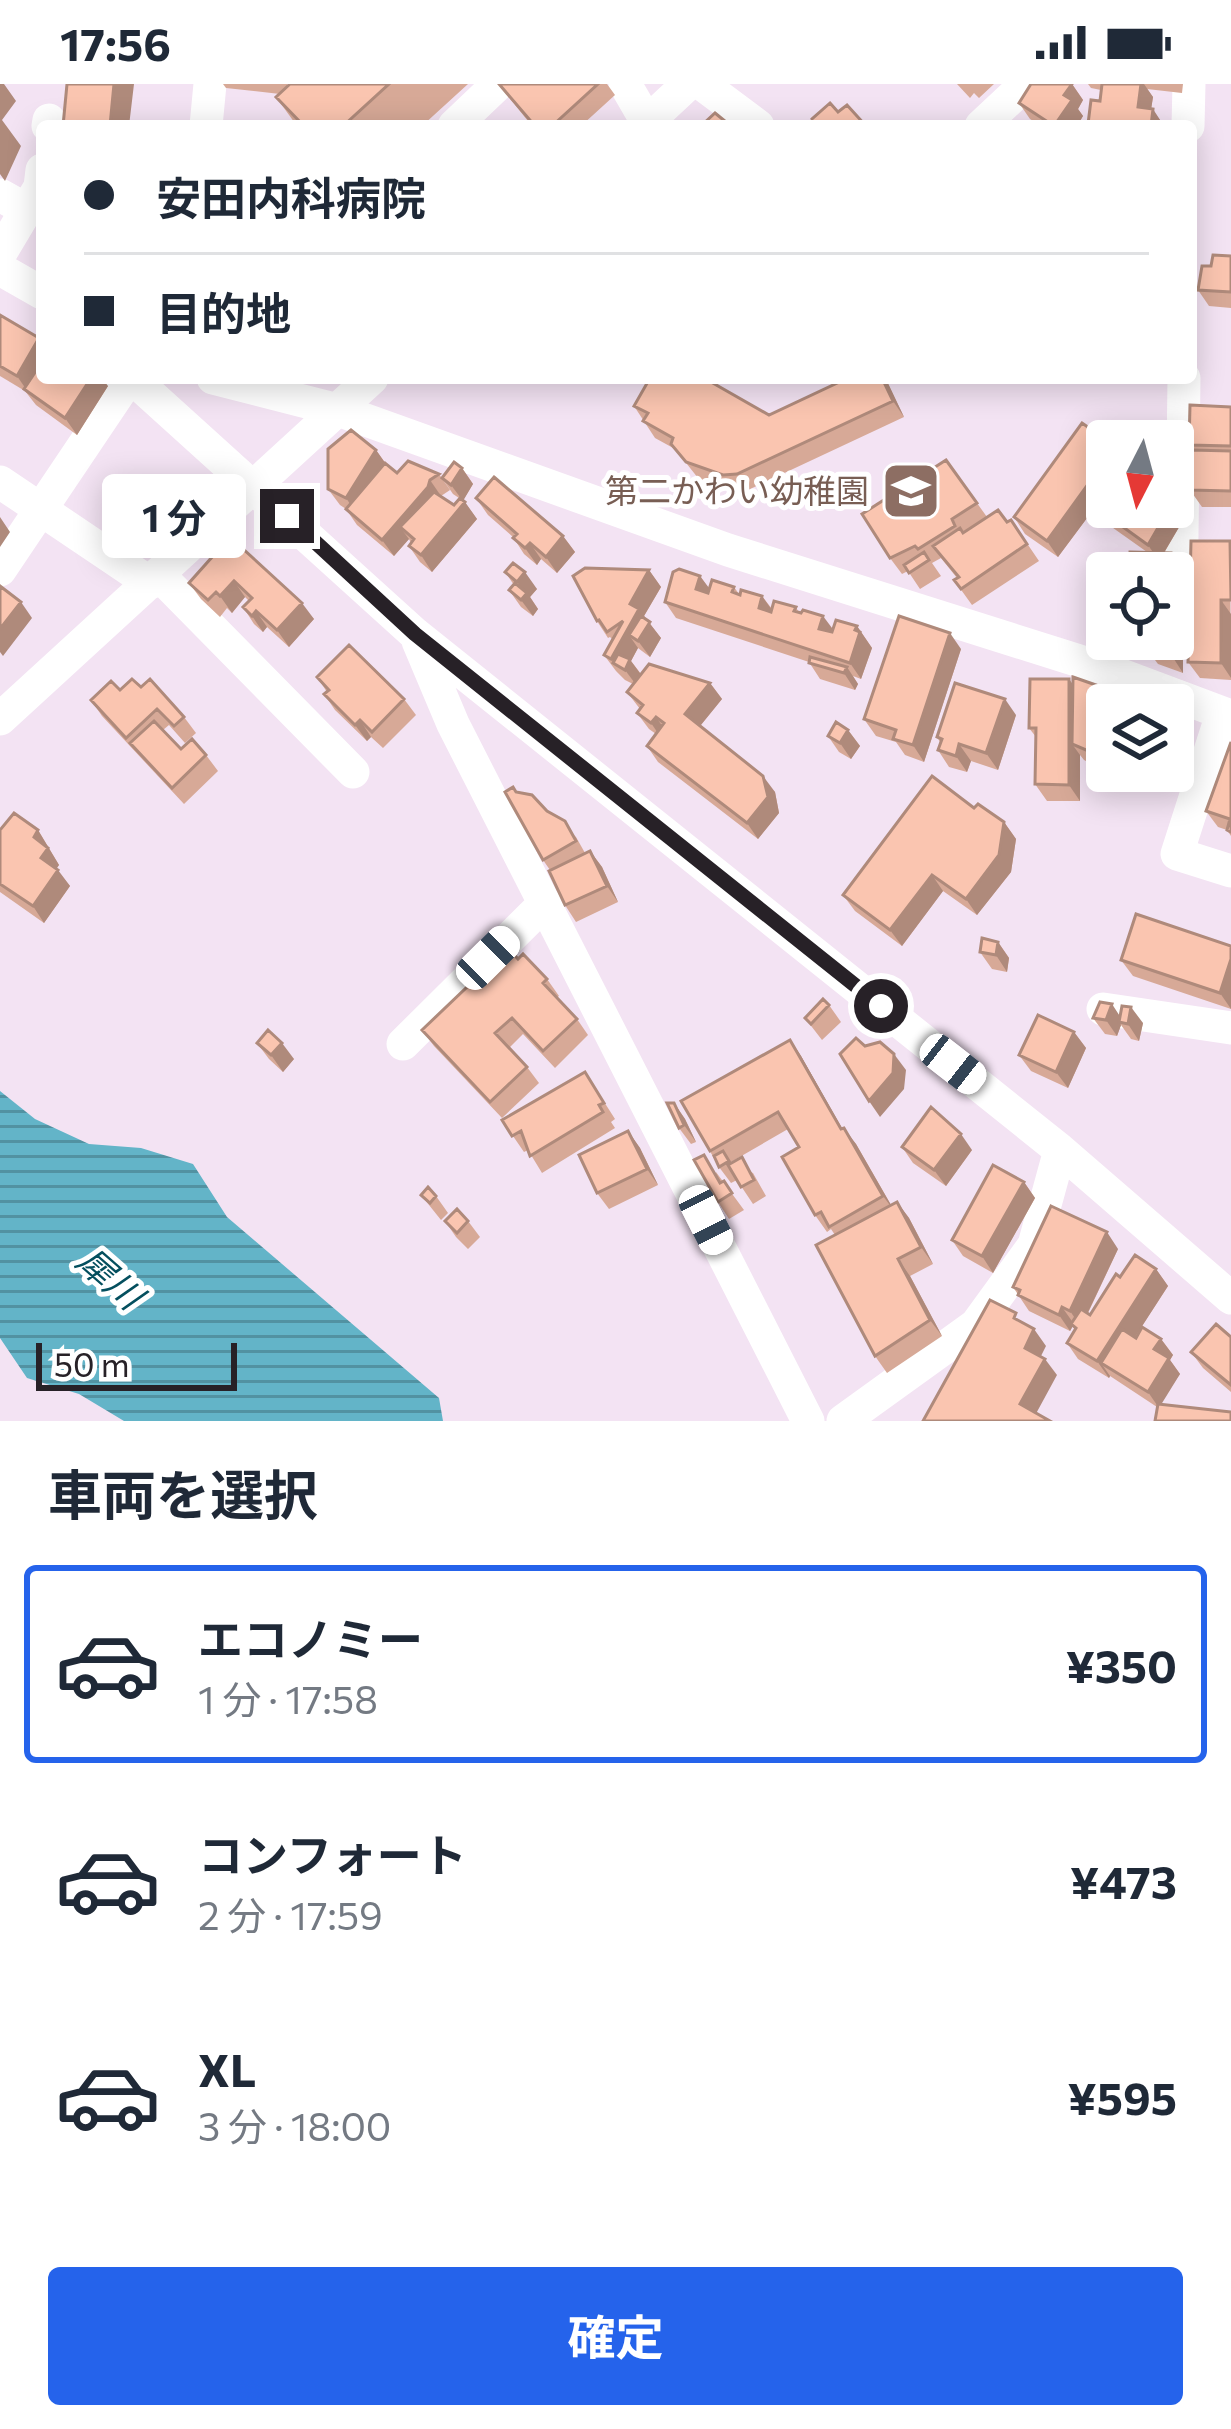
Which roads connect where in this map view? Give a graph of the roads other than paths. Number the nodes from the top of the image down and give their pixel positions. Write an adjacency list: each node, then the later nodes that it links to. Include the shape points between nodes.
1 (210, 84): 8 (street)
2 (498, 84): 9 (street)
3 (625, 84): 10 (street)
4 (688, 84): 11 (street)
5 (702, 84): 12 (street)
6 (1027, 84): 13 (street)
7 (1189, 84): 14 (street)
8 (207, 120)
9 (460, 120)
10 (643, 120)
11 (649, 120)
12 (750, 120)
13 (988, 120)
14 (1188, 120)
15 (13, 202): 16 (street)
16 (0, 254)
17 (0, 269): 18 (street)
18 (36, 290)
19 (126, 384): 27 (street)
20 (137, 384): 26 (street)
21 (236, 384): 24 (street)
22 (366, 384): 24 (street)
23 (1184, 384): 32 (street)
24 (338, 410): 26 (street); 31 (street, via 728,550)
25 (0, 482): 27 (street)
26 (255, 487): 29 (street); 30 (street)
27 (41, 509): 28 (street); 29 (street)
28 (0, 570)
29 (154, 579): 35 (street); 36 (street)
30 (415, 634): 38 (street); 42 (street)
31 (1144, 684)
32 (1180, 684)
33 (1194, 703): 34 (street)
34 (1226, 715): 37 (street, via 1177,854)
35 (0, 719)
36 (353, 772)
37 (1231, 872)
38 (544, 903): 41 (street); 44 (street)
39 (1103, 1009): 40 (street)
40 (1231, 1028)
41 (403, 1044)
42 (1060, 1150): 43 (street); 45 (street, via 1034,1245 976,1325)
43 (1231, 1298)
44 (808, 1421)
45 (843, 1421)

